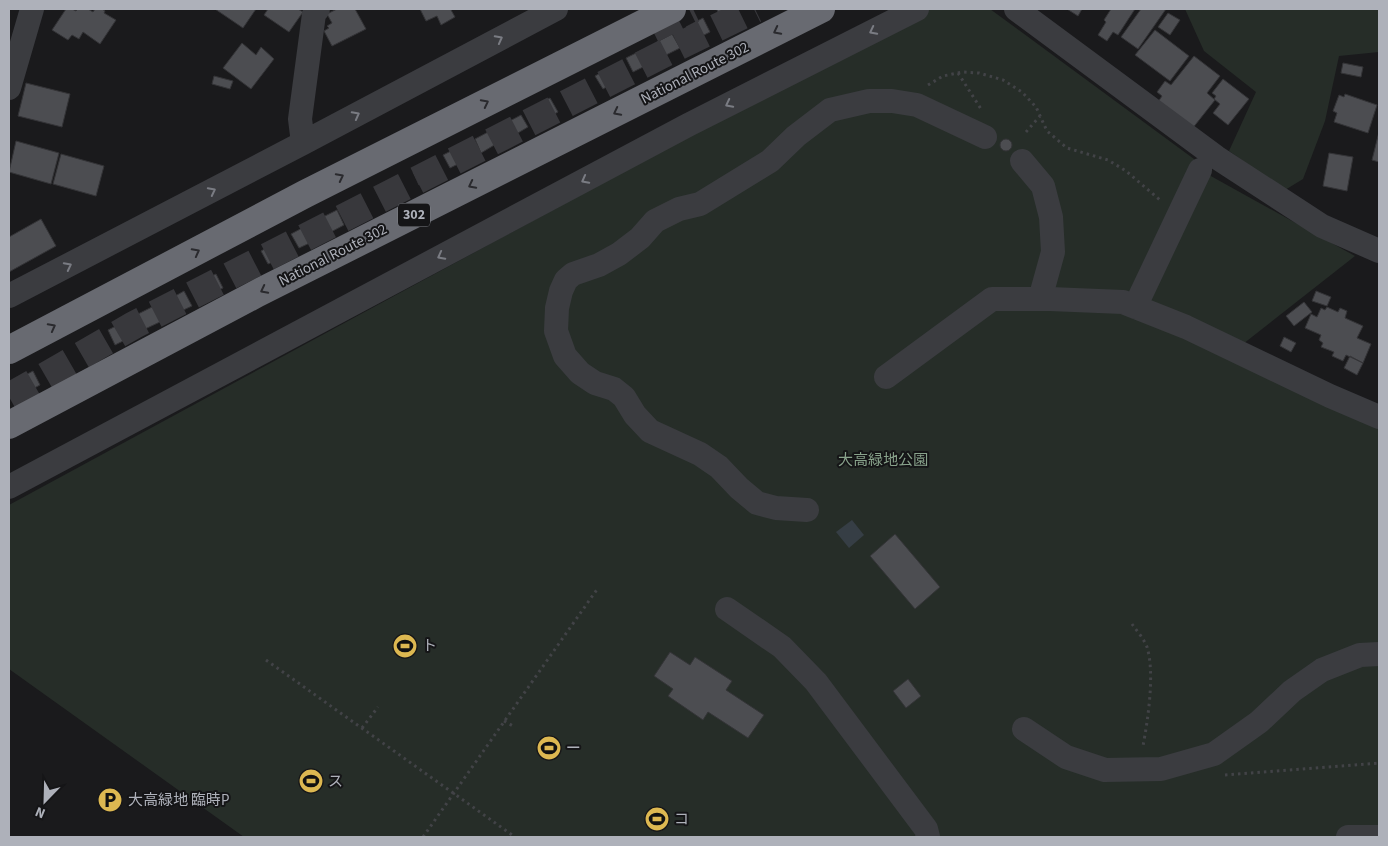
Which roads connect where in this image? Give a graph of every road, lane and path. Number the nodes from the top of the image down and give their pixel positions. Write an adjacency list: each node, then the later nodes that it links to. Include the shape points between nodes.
1 (32, 9): 9 (street)
2 (318, 9): 15 (street, via 314,14 300,119)
3 (556, 9): 15 (street, one-way to 3)
4 (672, 9): 23 (highway, one-way to 4, via 305,194)
5 (821, 9): 26 (highway, National Route 302 / 302, one-way to 26, via 265,290)
6 (917, 9): 27 (street, one-way to 27, via 688,125)
7 (1016, 9): 19 (street, via 1216,157 1322,226)
8 (958, 73): 10 (path, via 943,76 929,84); 11 (path); 12 (path, via 980,73 1003,80 1022,92)
9 (9, 88)
10 (906, 103): 14 (street, via 917,105); 28 (street, via 869,101 830,110 770,161 700,204 679,209 655,221 619,254 573,274 563,286 556,308 556,331 565,356 594,383 614,388 650,431 720,467 757,503)
11 (983, 111)
12 (1040, 116): 13 (path); 18 (path, via 1047,131 1066,148 1108,160 1163,202)
13 (1026, 132)
14 (985, 137)
15 (303, 143): 20 (street, one-way to 15)
16 (1022, 161): 21 (street, via 1043,186 1051,217 1053,252)
17 (1200, 170): 18 (street)
18 (1181, 211): 22 (street)
19 (1379, 251)
20 (9, 296)
21 (1040, 299): 22 (street, via 1123,302); 24 (street, via 992,299)
22 (1136, 307): 25 (street, via 1186,327)
23 (9, 350)
24 (886, 377)
25 (1379, 418)
26 (9, 425)
27 (9, 487)
28 (807, 510)
29 (598, 588): 35 (path)
30 (727, 609): 45 (street, via 782,647 816,682 926,829)
31 (1132, 624): 40 (path, via 1147,647 1150,674)
32 (1379, 654): 40 (street, via 1360,655 1322,670 1292,690 1260,722 1214,754 1161,769)
33 (266, 660): 37 (path)
34 (378, 706): 37 (path)
35 (504, 721): 36 (path); 42 (path)
36 (515, 727)
37 (362, 728): 42 (path)
38 (1024, 729): 40 (street, via 1066,756 1089,765 1104,770)
39 (1379, 763): 41 (path)
40 (1139, 769)
41 (1221, 775)
42 (453, 793): 43 (path); 44 (path)
43 (422, 837)
44 (515, 837)
45 (928, 837)
46 (1348, 837): 47 (street)
47 (1379, 837)

